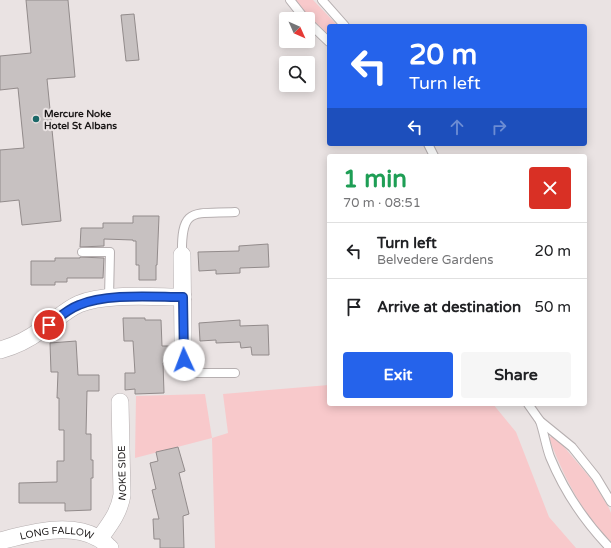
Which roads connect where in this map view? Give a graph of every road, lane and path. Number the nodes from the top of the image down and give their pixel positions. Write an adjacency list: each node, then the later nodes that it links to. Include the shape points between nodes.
1 (290, 0): 3 (lane)
2 (322, 0): 4 (lane)
3 (299, 12)
4 (343, 24)
5 (315, 29): 6 (lane)
6 (327, 40)
7 (235, 212): 9 (lane, via 198,214 189,217 183,226 181,236)
8 (82, 252): 11 (lane, via 110,252)
9 (182, 255): 10 (street)
10 (183, 297): 11 (street); 12 (street)
11 (110, 298): 13 (street, via 92,300 79,305 23,342)
12 (183, 340): 14 (lane, via 184,360 187,369 193,373)
13 (0, 350)
14 (235, 373)
15 (120, 402): 20 (street, NOKE SIDE, via 122,495)
16 (529, 406): 17 (lane)
17 (540, 421): 18 (lane, via 572,447 596,477); 21 (lane, via 550,457 567,491 594,531)
18 (611, 502)
19 (0, 541): 20 (street, LONG FALLOW, via 32,533 67,530 84,532)
20 (105, 543)
21 (610, 548)

